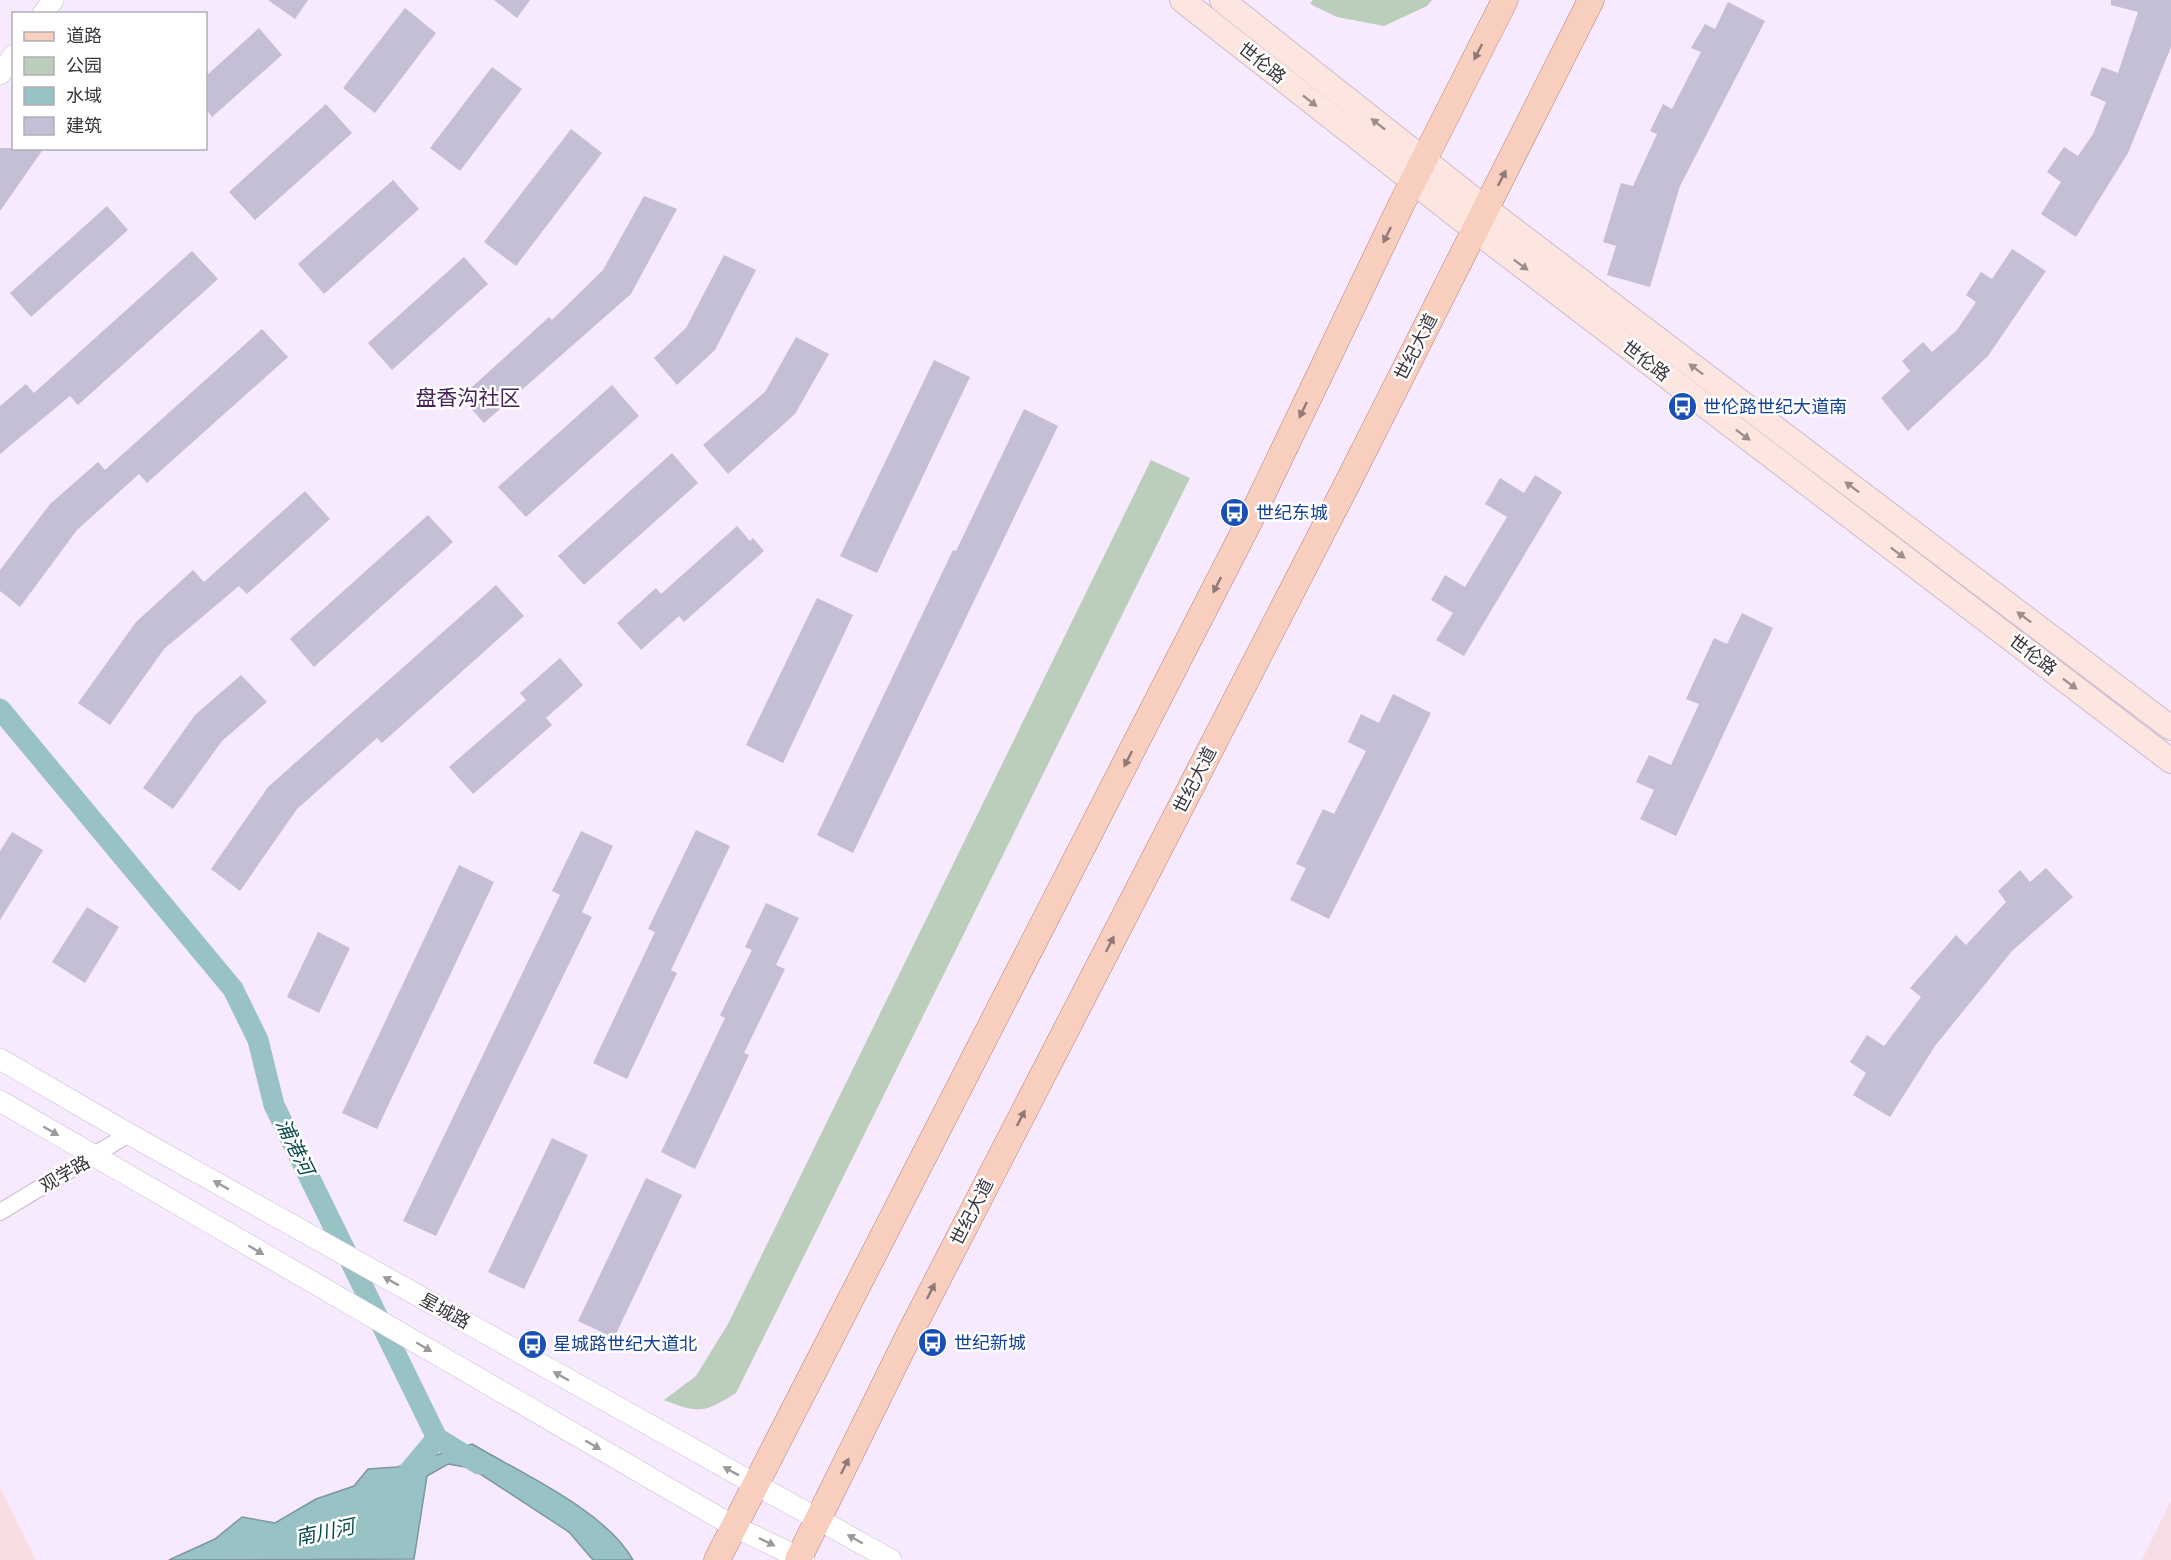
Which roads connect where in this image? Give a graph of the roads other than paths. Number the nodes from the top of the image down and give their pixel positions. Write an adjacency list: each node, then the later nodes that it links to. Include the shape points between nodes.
1 (1182, 0): 7 (main road, 世伦路, one-way to 7)
2 (1222, 0): 7 (main road, 世伦路, one-way to 2)
3 (1505, 0): 7 (main road, one-way to 7)
4 (1591, 0): 8 (main road, 世纪大道, one-way to 4)
5 (12, 58): 6 (street)
6 (0, 74)
7 (1418, 171): 8 (main road, 世伦路); 16 (main road, one-way to 16, via 1250,520)
8 (1480, 219): 9 (main road, 世伦路, one-way to 8); 10 (main road, 世伦路, one-way to 10); 17 (main road, 世纪大道, one-way to 8, via 909,1335)
9 (2171, 729)
10 (2171, 761)
11 (0, 1059): 13 (street, 星城路)
12 (0, 1101): 14 (street, one-way to 14)
13 (129, 1134): 14 (street, 观学路); 16 (street, 星城路, one-way to 13)
14 (95, 1157): 15 (street, 观学路); 18 (street, one-way to 18)
15 (0, 1212)
16 (756, 1485): 17 (street, 星城路); 18 (main road)
17 (820, 1519): 19 (main road, 世纪大道); 21 (street, 星城路, one-way to 17)
18 (735, 1527): 19 (street, one-way to 19); 20 (main road)
19 (800, 1559)
20 (717, 1560)
21 (891, 1560)

